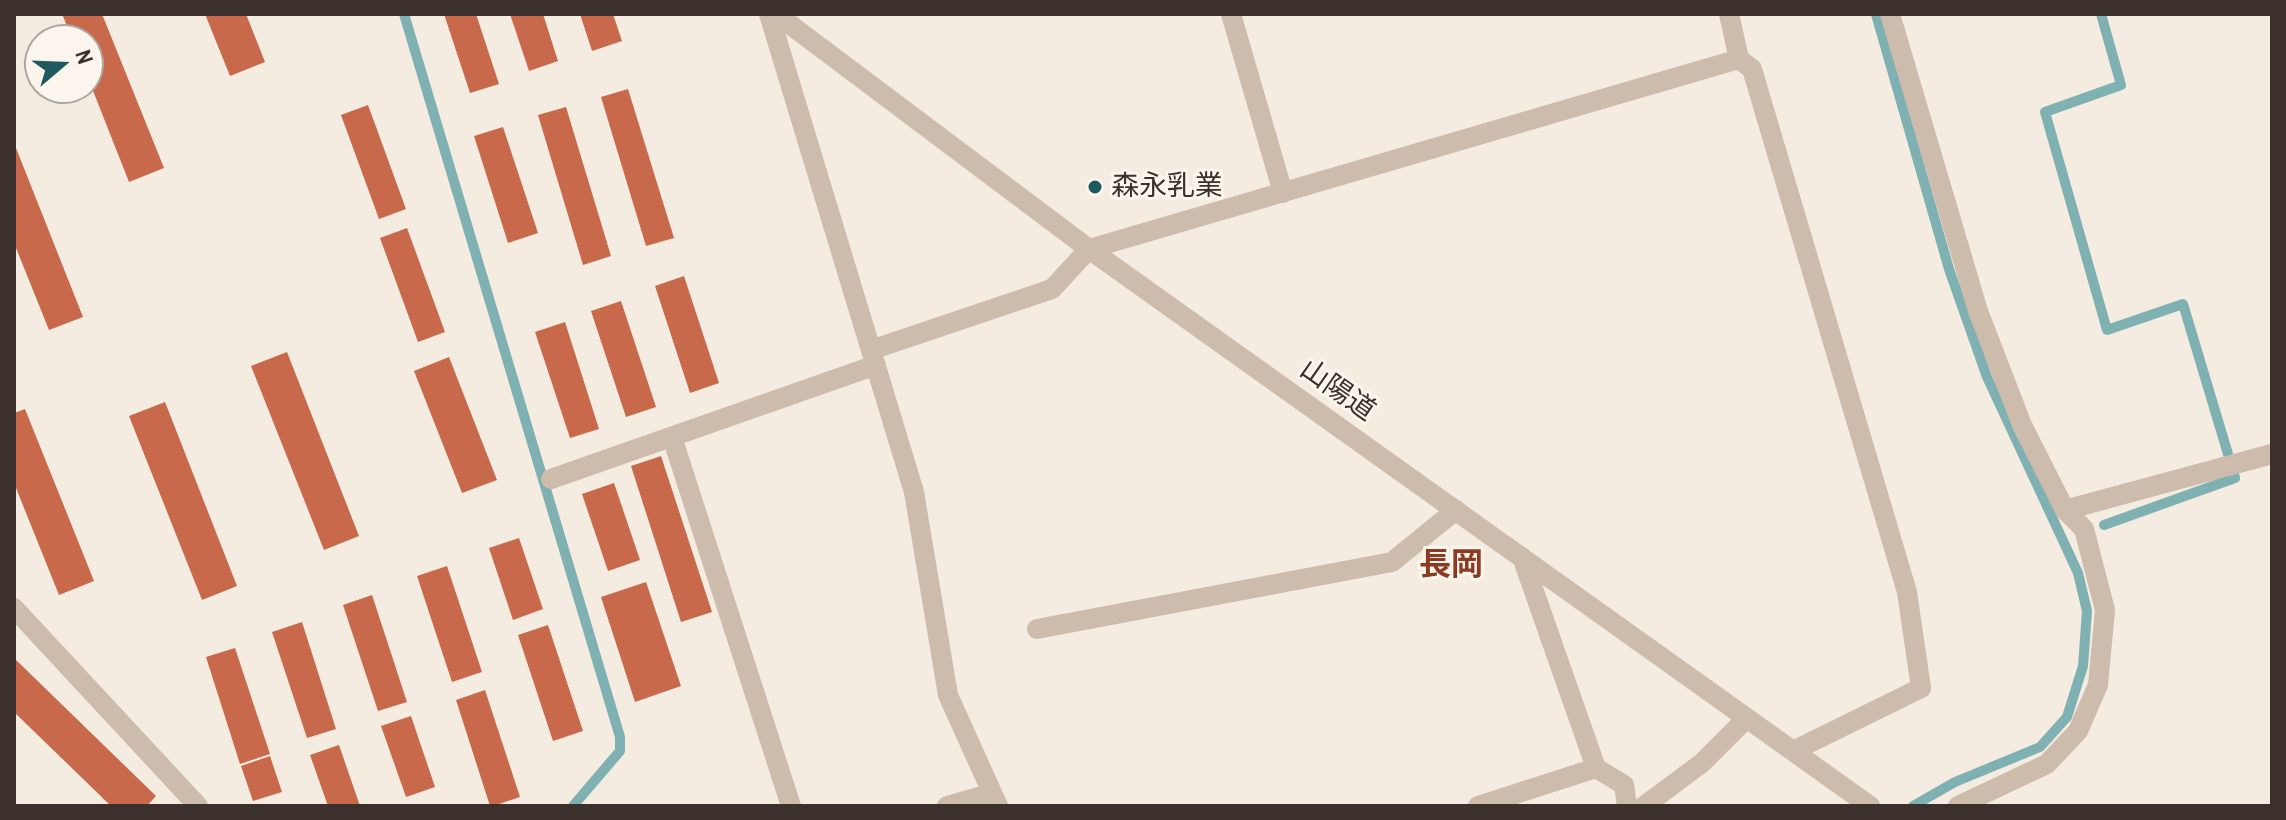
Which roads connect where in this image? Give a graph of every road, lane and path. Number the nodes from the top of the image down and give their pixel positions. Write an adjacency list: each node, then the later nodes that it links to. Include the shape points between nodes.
1 (769, 14): 9 (street)
2 (776, 14): 8 (street, 山陽道)
3 (1231, 14): 7 (street)
4 (1729, 14): 6 (street)
5 (1890, 14): 14 (street, via 1978,311 2022,425)
6 (1739, 59): 7 (street); 19 (street, via 1752,69 1907,592 1921,688)
7 (1283, 193): 8 (street)
8 (1089, 249): 9 (street, via 1052,289); 13 (street, 山陽道)
9 (874, 357): 10 (street); 21 (street, via 914,492 948,695)
10 (672, 437): 12 (street); 23 (street)
11 (2272, 454): 14 (street)
12 (551, 479)
13 (1456, 510): 15 (street, 山陽道); 17 (street, via 1392,562)
14 (2065, 510): 29 (street, via 2084,529 2105,610 2098,685 2078,731 2047,764)
15 (1522, 557): 18 (street, 山陽道); 20 (street)
16 (14, 608): 22 (street)
17 (1037, 629)
18 (1747, 718): 19 (street, 山陽道); 27 (street, via 1702,763)
19 (1793, 751): 28 (street, 山陽道)
20 (1596, 768): 25 (street); 26 (street, via 1624,785)
21 (995, 799): 24 (street)
22 (198, 806)
23 (791, 806)
24 (947, 806)
25 (1478, 806)
26 (1627, 806)
27 (1644, 806)
28 (1870, 806)
29 (1958, 806)

